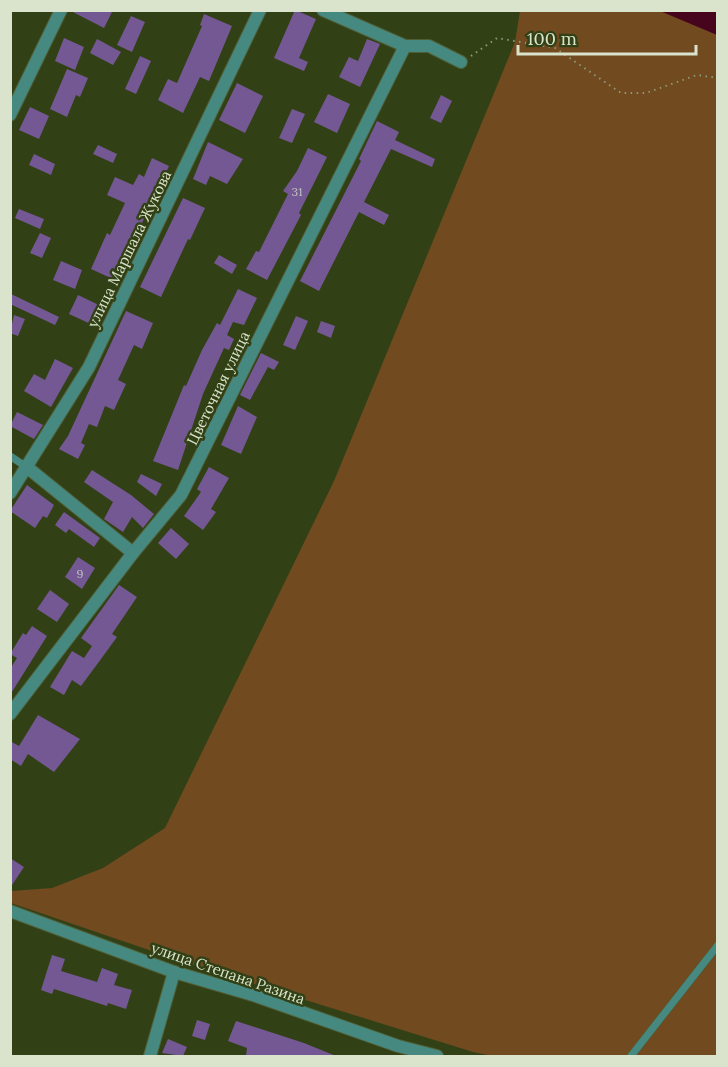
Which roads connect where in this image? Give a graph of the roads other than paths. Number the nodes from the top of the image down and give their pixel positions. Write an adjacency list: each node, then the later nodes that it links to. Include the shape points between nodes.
1 (61, 10): 6 (street)
2 (260, 10): 8 (street, улица Маршала Жукова, via 89,367)
3 (323, 10): 4 (street)
4 (405, 46): 5 (street, via 429,46); 10 (street, Цветочная улица, via 181,495)
5 (461, 62)
6 (10, 115)
7 (10, 456): 8 (lane)
8 (28, 468): 9 (street, улица Маршала Жукова); 10 (street)
9 (10, 493)
10 (133, 553): 11 (street, Цветочная улица)
11 (10, 714)
12 (10, 912): 14 (street, улица Степана Разина)
13 (717, 945): 17 (lane)
14 (174, 972): 15 (street); 16 (street, улица Степана Разина)
15 (150, 1056)
16 (437, 1056)
17 (631, 1056)

